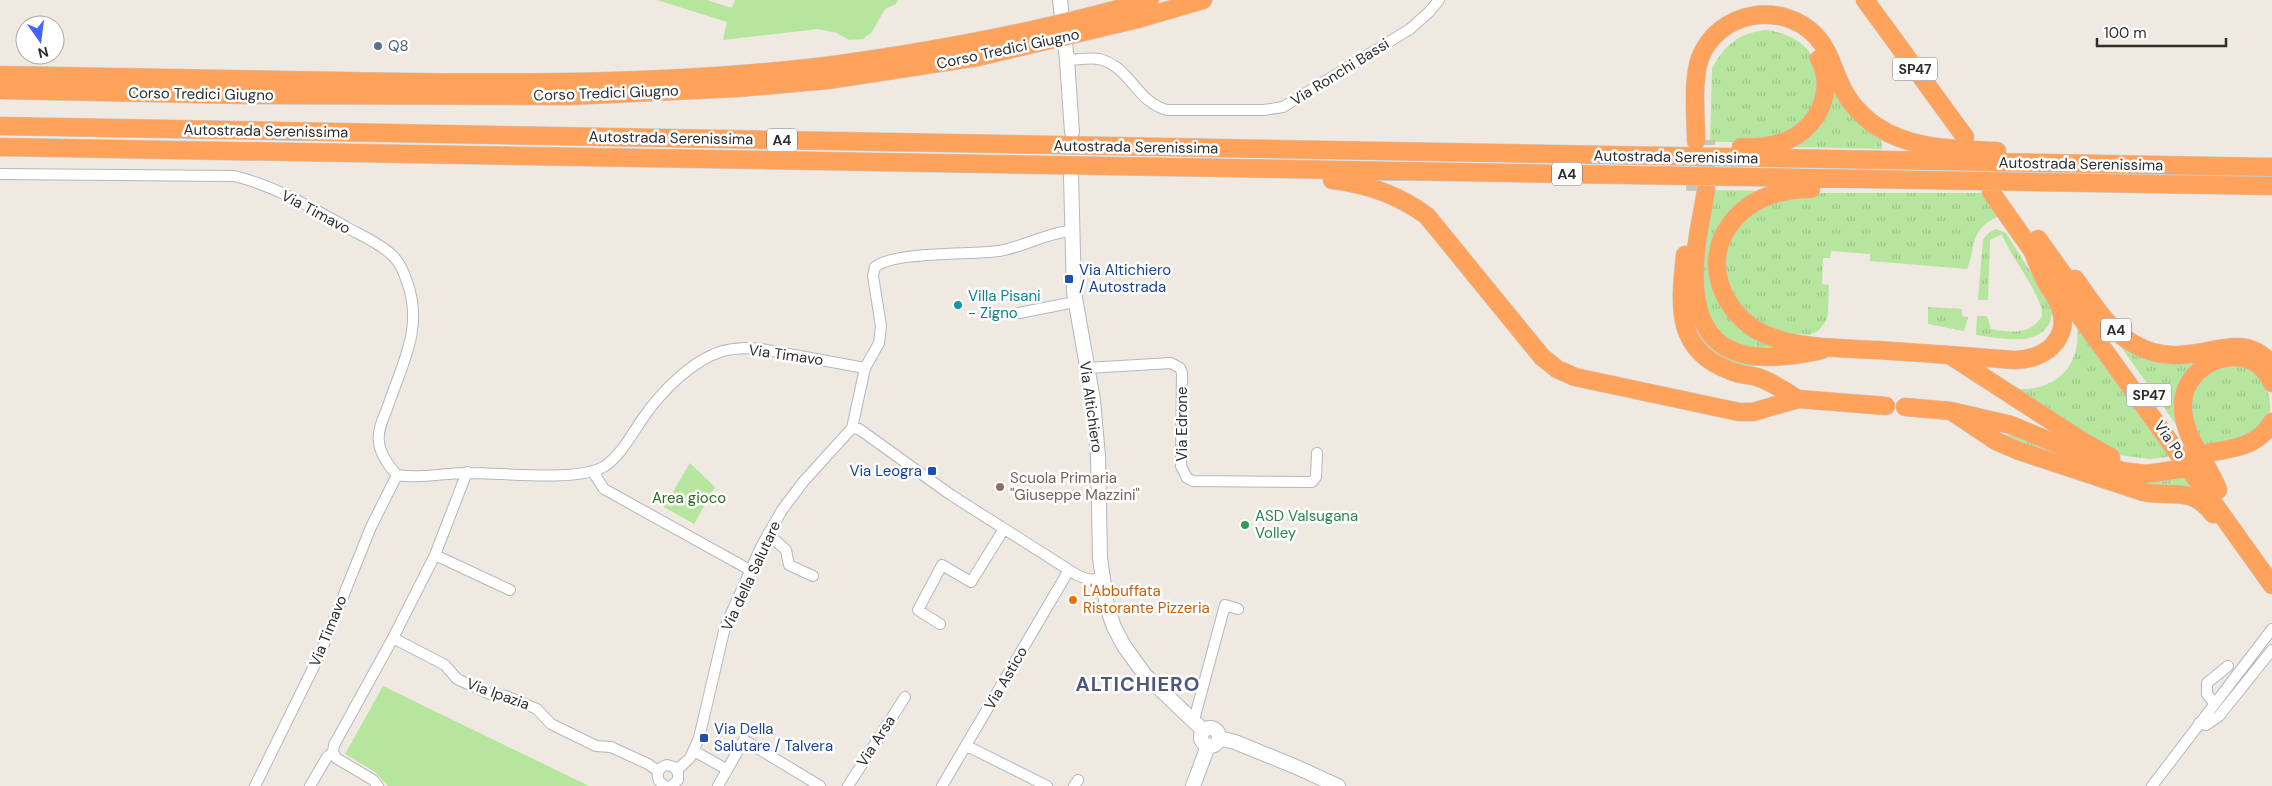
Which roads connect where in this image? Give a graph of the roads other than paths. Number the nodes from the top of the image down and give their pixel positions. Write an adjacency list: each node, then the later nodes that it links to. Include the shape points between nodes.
1 (1060, 0): 8 (street)
2 (1150, 0): 9 (highway, Corso Tredici Giugno, bridge, via 1074,20)
3 (1203, 0): 9 (highway, Corso Tredici Giugno, bridge, via 1110,27 930,66)
4 (1439, 0): 8 (street, Via Ronchi Bassi, via 1410,29 1283,108 1167,110 1147,101 1114,64 1098,59)
5 (1852, 0): 11 (highway, SP47, via 1958,137)
6 (1864, 0): 11 (highway, SP47)
7 (1873, 0): 11 (highway, via 1903,42)
8 (1067, 60): 14 (street)
9 (827, 73): 10 (highway, Corso Tredici Giugno, via 527,83); 12 (highway, Corso Tredici Giugno, via 738,88 569,96)
10 (0, 75)
11 (1928, 86)
12 (0, 90)
13 (0, 126): 16 (highway, Autostrada Serenissima / A4)
14 (1072, 132)
15 (0, 147): 19 (highway, Autostrada Serenissima / A4)
16 (1563, 155): 17 (highway, Autostrada Serenissima / A4); 17 (highway, A4, via 1641,146 1751,148 1786,141 1799,134 1811,123 1824,99 1824,67 1802,38 1774,25 1748,27 1728,38 1719,48 1709,66 1701,141 1697,73 1704,50 1715,35 1730,24 1765,14 1785,17 1811,31 1828,51 1844,91 1855,106 1874,124 1901,140 1953,149 2132,157)
17 (2206, 166): 18 (highway, Autostrada Serenissima / A4)
18 (2272, 167)
19 (1240, 168): 22 (highway, Autostrada Serenissima / A4); 35 (highway, via 1282,176 1349,182 1413,205 1442,231 1542,357 1575,377 1739,412 1753,412)
20 (0, 174): 45 (street, Via Timavo, via 234,176 260,182 387,251 404,272 414,319 412,336 378,440 380,449)
21 (1072, 179): 25 (street, Via Altichiero)
22 (1894, 180): 23 (highway, Autostrada Serenissima / A4); 29 (highway, via 1860,188 1776,193 1737,215 1721,241 1719,280 1735,312 1757,330 1772,337)
23 (2272, 186)
24 (2031, 229): 26 (highway, Via Po / SP47, via 1998,193); 31 (highway, A4, via 2111,326 2133,344 2171,355 2240,346 2255,351); 46 (highway, Via Po / SP47)
25 (1072, 231): 27 (street, Via Altichiero); 32 (street, Via della Salutare, via 998,251 956,252 880,263 875,267 873,276 882,326 880,343)
26 (2033, 252): 30 (highway, via 2063,315 2060,336 2055,344 2039,356 2021,360); 50 (highway, Via Po / SP47)
27 (1075, 302): 28 (street); 33 (street, Via Altichiero)
28 (1019, 313)
29 (1835, 347): 30 (highway); 35 (highway, via 1776,358 1755,357 1723,346 1705,329 1698,310 1695,264 1700,190 1686,244 1682,311 1688,337 1700,353 1721,368 1758,378)
30 (1948, 355): 38 (highway, via 2111,457 2142,464 2178,464 2146,474 2122,471 2011,426)
31 (2272, 364)
32 (865, 368): 40 (street, Via della Salutare); 44 (street, Via Timavo, via 761,349 723,351 672,382 612,460)
33 (1087, 368): 42 (street, Via Edrone, via 1171,362 1180,368 1181,466 1193,481 1312,482 1316,477); 54 (street, Via Altichiero, via 1098,456)
34 (2272, 384): 46 (highway, via 2265,371 2256,364 2234,356 2204,366 2186,389 2182,406 2190,436)
35 (1798, 398): 36 (highway)
36 (1886, 406)
37 (1905, 407): 38 (highway)
38 (1951, 411): 50 (highway, via 1996,441 2020,451 2143,492 2189,495 2201,501 2243,553)
39 (2272, 422): 41 (highway, via 2264,435 2255,441 2209,458 2254,454)
40 (856, 429): 47 (street); 48 (street, Via della Salutare, via 804,481)
41 (2272, 441)
42 (1317, 453)
43 (467, 472): 44 (street, Via Timavo, via 568,475); 45 (street, Via Timavo); 49 (street)
44 (594, 472): 51 (street, via 604,489)
45 (397, 475): 74 (street, Via Timavo, via 371,527 320,654)
46 (2218, 490): 50 (highway, Via Po / SP47)
47 (1004, 530): 52 (street); 58 (street, via 971,582 942,565 918,610)
48 (768, 534): 51 (street, Via della Salutare); 53 (street, via 786,550 789,565)
49 (435, 555): 56 (street); 60 (street)
50 (2266, 564): 55 (highway)
51 (750, 570): 69 (street, Via della Salutare, via 725,627 704,725)
52 (1069, 570): 54 (street, via 1085,578); 68 (street, Via Astico)
53 (813, 576)
54 (1102, 578): 65 (street, Via Altichiero, via 1112,620 1124,646 1145,674)
55 (2272, 585)
56 (510, 590)
57 (1238, 609): 65 (street, via 1225,605)
58 (940, 624)
59 (2272, 629): 64 (street)
60 (393, 638): 70 (street); 73 (street, Via Ipazia, via 445,666 458,679 490,694 506,696 537,709 551,724 596,746 611,747)
61 (2272, 650): 66 (street, via 2219,716 2206,725)
62 (2228, 666): 64 (street, via 2207,683 2207,694)
63 (905, 697): 81 (street, Via Arsa)
64 (2214, 704): 66 (street)
65 (1194, 720): 67 (street, Via Altichiero, via 1204,731 1214,729)
66 (2199, 723): 86 (street)
67 (1214, 742): 84 (street); 85 (street, Via Altichiero, via 1235,742)
68 (967, 746): 82 (street, Via Astico); 83 (street)
69 (694, 751): 71 (street, Via della Salutare); 72 (street)
70 (333, 752): 75 (street); 76 (street, via 336,758)
71 (677, 770): 73 (street, via 667,765); 78 (street, Via della Salutare, via 678,780)
72 (726, 770): 79 (street); 80 (street, via 744,740)
73 (658, 771): 77 (street, via 659,781)
74 (255, 786)
75 (310, 786)
76 (378, 786)
77 (665, 786)
78 (671, 786)
79 (718, 786)
80 (820, 786)
81 (848, 786)
82 (942, 786)
83 (1047, 786)
84 (1193, 786)
85 (1338, 786)
86 (2152, 786)

